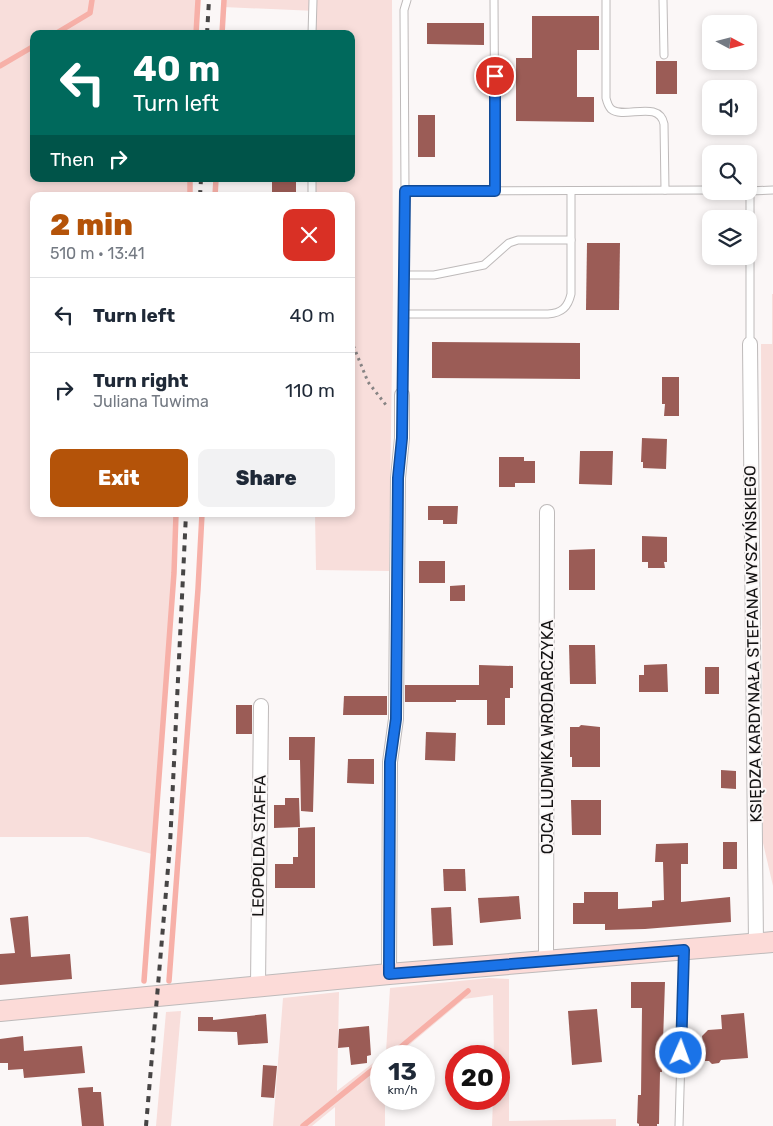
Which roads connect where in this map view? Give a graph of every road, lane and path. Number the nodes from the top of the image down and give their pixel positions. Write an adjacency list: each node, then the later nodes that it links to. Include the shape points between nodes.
1 (313, 0): 6 (lane)
2 (407, 0): 11 (lane, via 404,10)
3 (494, 0): 12 (lane)
4 (606, 0): 8 (lane, via 608,106 616,111 654,112 662,118)
5 (663, 0): 7 (lane)
6 (312, 30)
7 (664, 55)
8 (665, 190): 9 (lane); 13 (lane)
9 (702, 190)
10 (773, 190): 14 (lane)
11 (405, 191): 12 (lane); 17 (lane)
12 (495, 191): 13 (lane)
13 (570, 191): 16 (lane)
14 (757, 191)
15 (749, 200): 19 (lane)
16 (571, 240): 17 (lane, via 518,240 508,244 484,265 434,275); 18 (lane, via 570,294 566,307 561,311 548,314)
17 (404, 275): 18 (lane)
18 (403, 314): 21 (lane)
19 (750, 344): 24 (street, KSIĘDZA KARDYNAŁA STEFANA WYSZYŃSKIEGO)
20 (355, 350): 21 (path, via 368,382 383,403 387,406)
21 (402, 401): 27 (street, via 398,478 396,719 390,762)
22 (547, 512): 26 (street, OJCA LUDWIKA WRODARCZYKA)
23 (261, 706): 28 (street, LEOPOLDA STAFFA)
24 (764, 943): 25 (street, KSIĘDZA KARDYNAŁA STEFANA WYSZYŃSKIEGO)
25 (684, 950): 26 (street, KSIĘDZA KARDYNAŁA STEFANA WYSZYŃSKIEGO); 30 (lane)
26 (546, 961): 27 (street, KSIĘDZA KARDYNAŁA STEFANA WYSZYŃSKIEGO)
27 (389, 974): 28 (street, KSIĘDZA KARDYNAŁA STEFANA WYSZYŃSKIEGO)
28 (258, 986): 29 (street, KSIĘDZA KARDYNAŁA STEFANA WYSZYŃSKIEGO)
29 (0, 1011)
30 (679, 1126)

